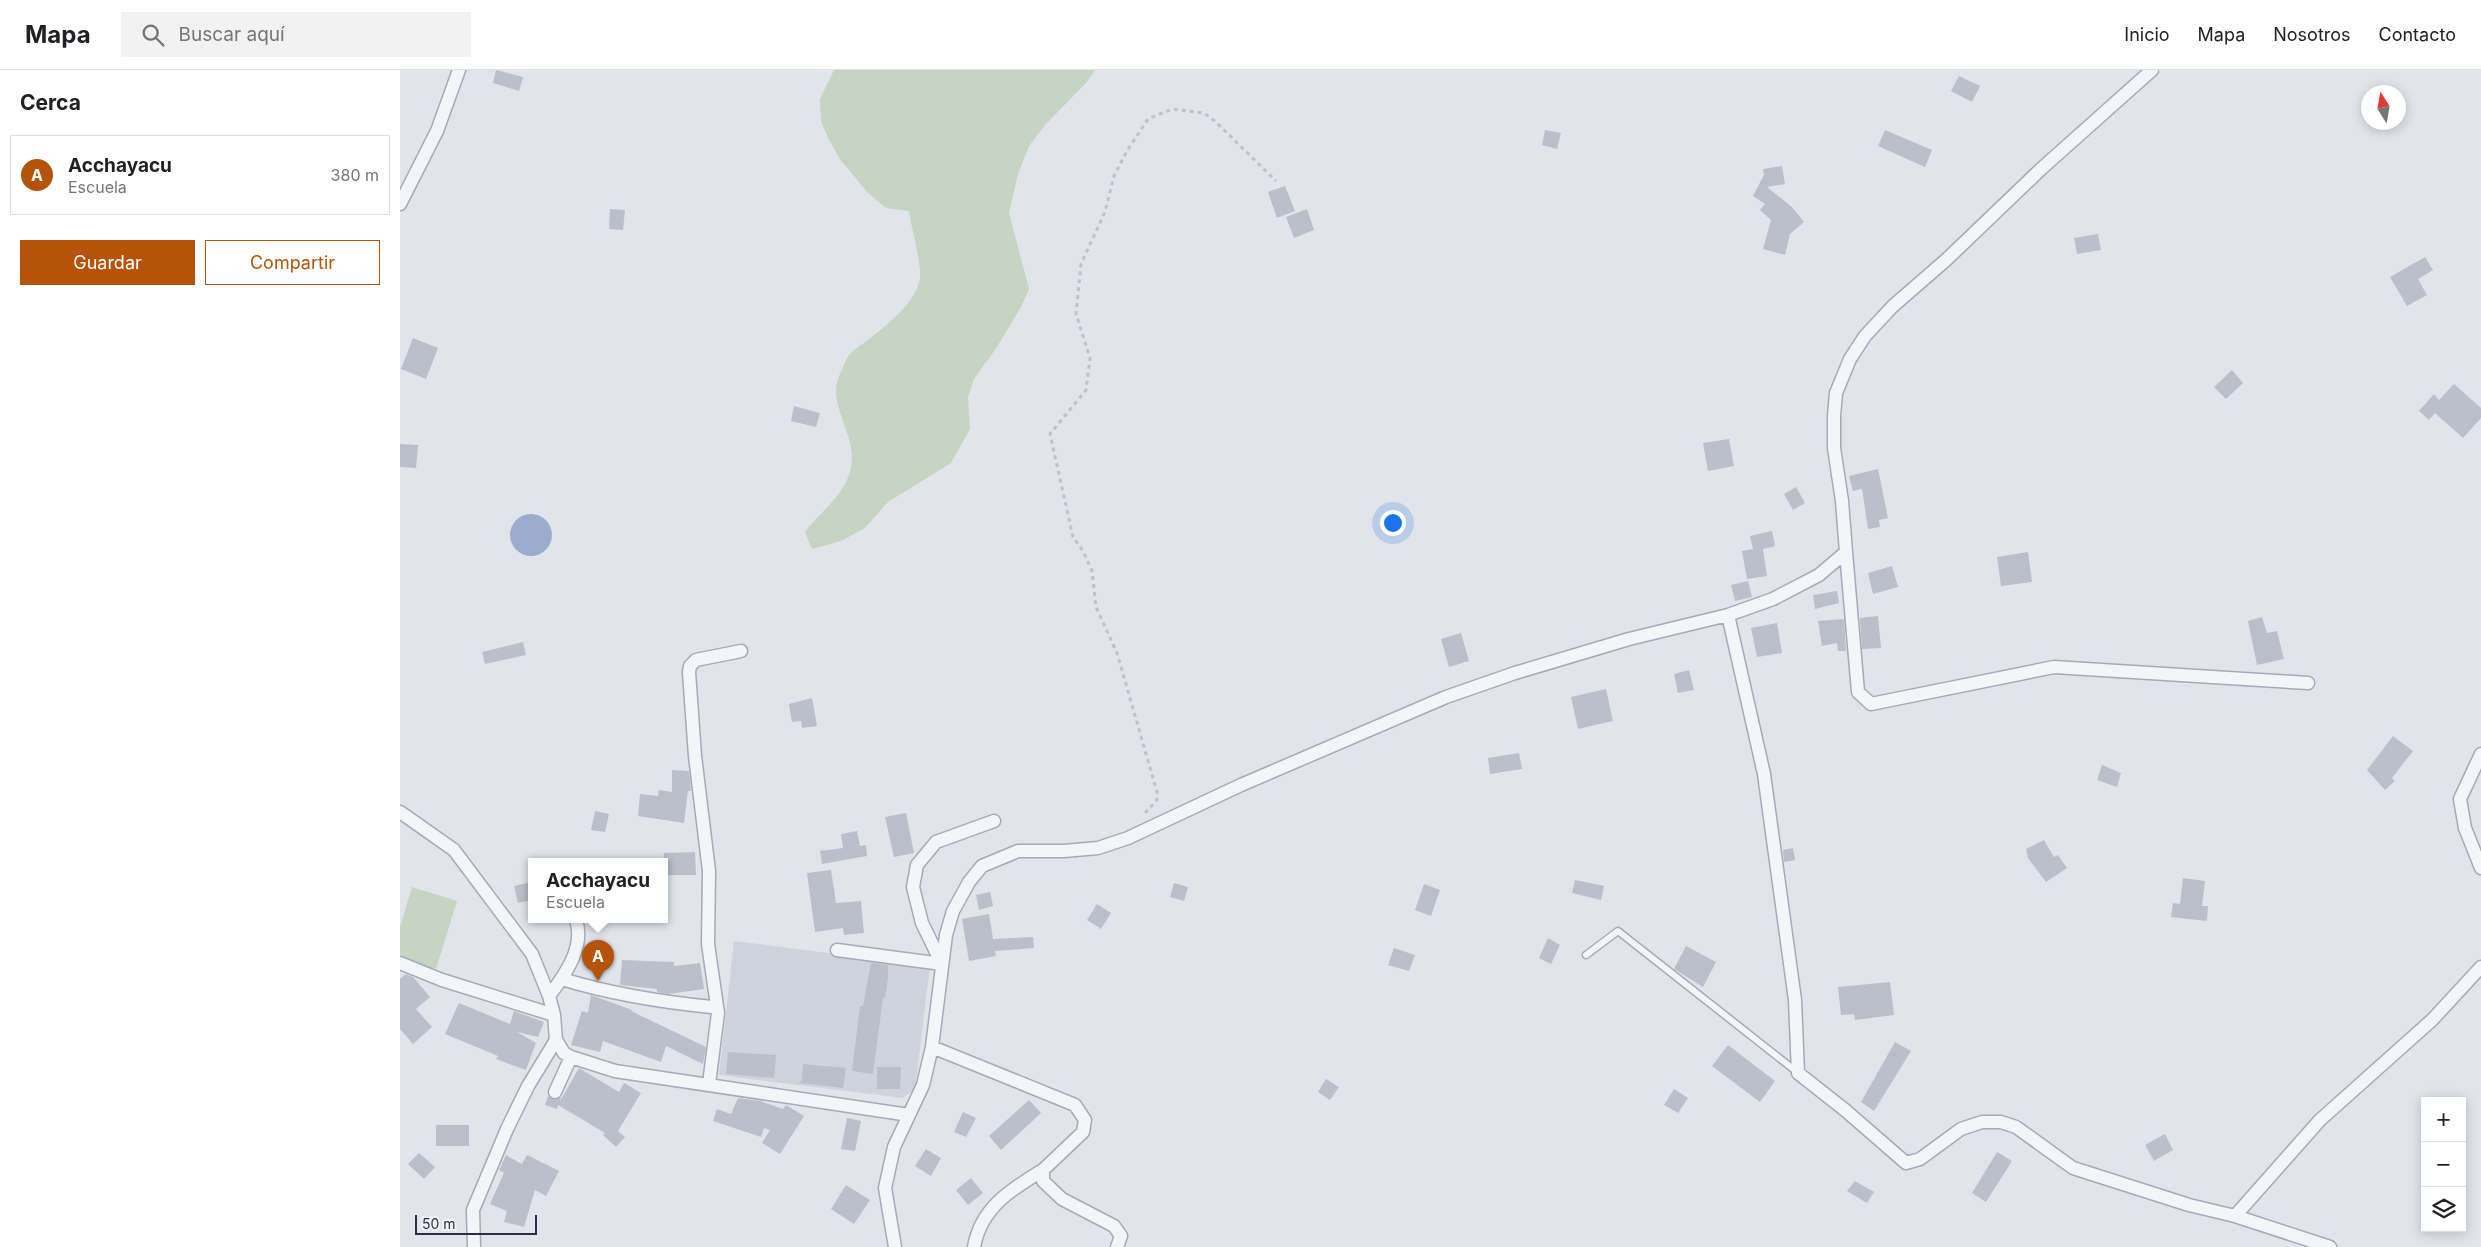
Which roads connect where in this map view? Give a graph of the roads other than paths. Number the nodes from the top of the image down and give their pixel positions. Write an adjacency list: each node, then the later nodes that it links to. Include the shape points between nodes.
1 (459, 70): 3 (street, via 437,131)
2 (2152, 70): 4 (street, via 1893,306 1865,336 1850,359 1836,393 1834,416 1834,448)
3 (400, 204)
4 (1846, 552): 5 (street, via 1819,575 1773,599); 7 (street, via 1858,692 1871,704 2054,667)
5 (1728, 614): 16 (street, via 1629,639 1446,697 1241,785 1128,838 1064,852 1018,851 982,866 953,911); 25 (street, via 1764,774 1795,1000)
6 (741, 651): 26 (street, via 696,660 689,672 709,872 708,944 718,1013)
7 (2308, 683)
8 (2481, 754): 11 (street, via 2460,799 2464,828)
9 (400, 812): 19 (street, via 454,850 532,954)
10 (994, 821): 16 (street, via 936,842 917,865 913,887 922,923)
11 (2481, 868)
12 (577, 923): 18 (street, via 574,955)
13 (837, 950): 16 (street)
14 (1586, 955): 25 (lane, via 1618,931)
15 (400, 963): 21 (street, via 442,980)
16 (942, 964): 23 (street)
17 (2481, 966): 30 (street, via 2432,1020 2320,1120)
18 (562, 979): 19 (street); 20 (street, via 635,997)
19 (549, 996): 21 (street)
20 (712, 1007)
21 (554, 1014): 22 (street)
22 (556, 1040): 24 (street, via 564,1053); 31 (street, via 507,1129 473,1210)
23 (932, 1047): 28 (street, via 923,1085); 29 (street, via 1075,1106 1085,1120 1083,1132)
24 (571, 1057): 26 (street, via 615,1071); 27 (street)
25 (1798, 1073): 30 (street, via 1906,1163 1920,1159 1961,1129 1982,1122 2000,1122 2016,1127 2073,1168 2189,1205)
26 (709, 1084): 28 (street)
27 (555, 1092)
28 (909, 1115): 32 (street, via 894,1147 885,1188)
29 (1043, 1170): 33 (street, via 999,1200 980,1222); 34 (street, via 1043,1181 1062,1199 1114,1226 1121,1236)
30 (2235, 1216): 35 (street)
31 (474, 1247)
32 (895, 1247)
33 (974, 1247)
34 (1117, 1247)
35 (2330, 1247)

